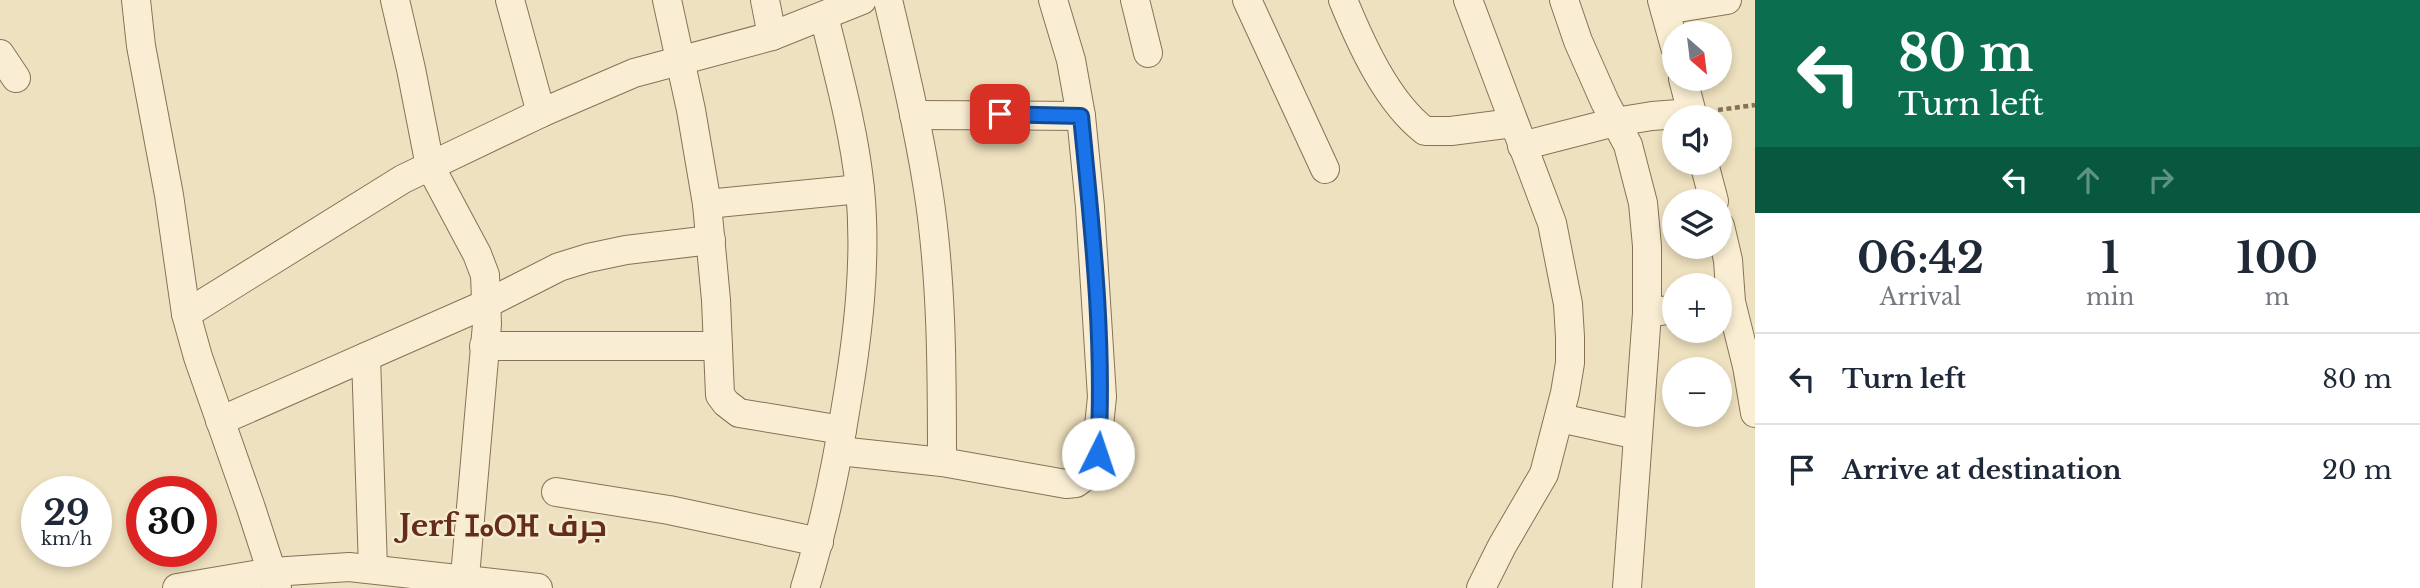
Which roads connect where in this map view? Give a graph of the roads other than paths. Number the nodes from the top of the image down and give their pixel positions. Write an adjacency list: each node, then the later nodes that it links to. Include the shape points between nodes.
1 (136, 0): 37 (street)
2 (395, 0): 28 (street)
3 (510, 0): 22 (street)
4 (667, 0): 20 (street)
5 (765, 0): 17 (street)
6 (862, 0): 16 (street)
7 (888, 0): 23 (street)
8 (1053, 0): 24 (street)
9 (1135, 0): 18 (street)
10 (1247, 0): 29 (street)
11 (1343, 0): 27 (street, via 1388,89 1425,131)
12 (1468, 0): 27 (street)
13 (1564, 0): 26 (street)
14 (1727, 0): 15 (street)
15 (1664, 5)
16 (824, 16): 17 (street); 30 (street, via 852,132)
17 (772, 36): 20 (street)
18 (1148, 53)
19 (0, 54): 21 (street)
20 (680, 61): 22 (street, via 634,73); 31 (street)
21 (16, 78)
22 (541, 113): 28 (street)
23 (914, 114): 24 (street); 46 (street, via 928,191 939,303)
24 (1081, 116): 46 (street, via 1102,397 1095,464 1076,483 1066,484)
25 (1662, 116): 26 (street)
26 (1615, 122): 27 (street); 36 (street, via 1628,145 1643,203)
27 (1518, 135): 42 (street, via 1552,223 1568,304 1570,363)
28 (430, 166): 34 (street, via 477,254 485,275); 37 (street)
29 (1325, 169)
30 (860, 189): 31 (street); 45 (street, via 861,287)
31 (706, 204): 32 (street)
32 (711, 240): 34 (street, via 588,258 541,275); 39 (street)
33 (1728, 259): 35 (street)
34 (486, 304): 38 (street); 40 (street)
35 (1736, 304): 41 (street)
36 (1661, 311): 44 (street)
37 (186, 314): 43 (street)
38 (484, 346): 39 (street); 51 (street)
39 (718, 346): 45 (street, via 720,395 733,410)
40 (366, 357): 43 (street); 49 (street)
41 (1755, 413)
42 (1560, 418): 44 (street); 55 (street, via 1544,474)
43 (220, 421): 50 (street)
44 (1638, 435): 56 (street)
45 (840, 440): 46 (street); 48 (street)
46 (942, 462)
47 (556, 492): 48 (street)
48 (819, 542): 54 (street)
49 (373, 568): 50 (street, via 337,568); 51 (street)
50 (274, 580): 52 (street)
51 (465, 584): 53 (street)
52 (177, 588)
53 (538, 588)
54 (805, 588)
55 (1481, 588)
56 (1627, 588)

